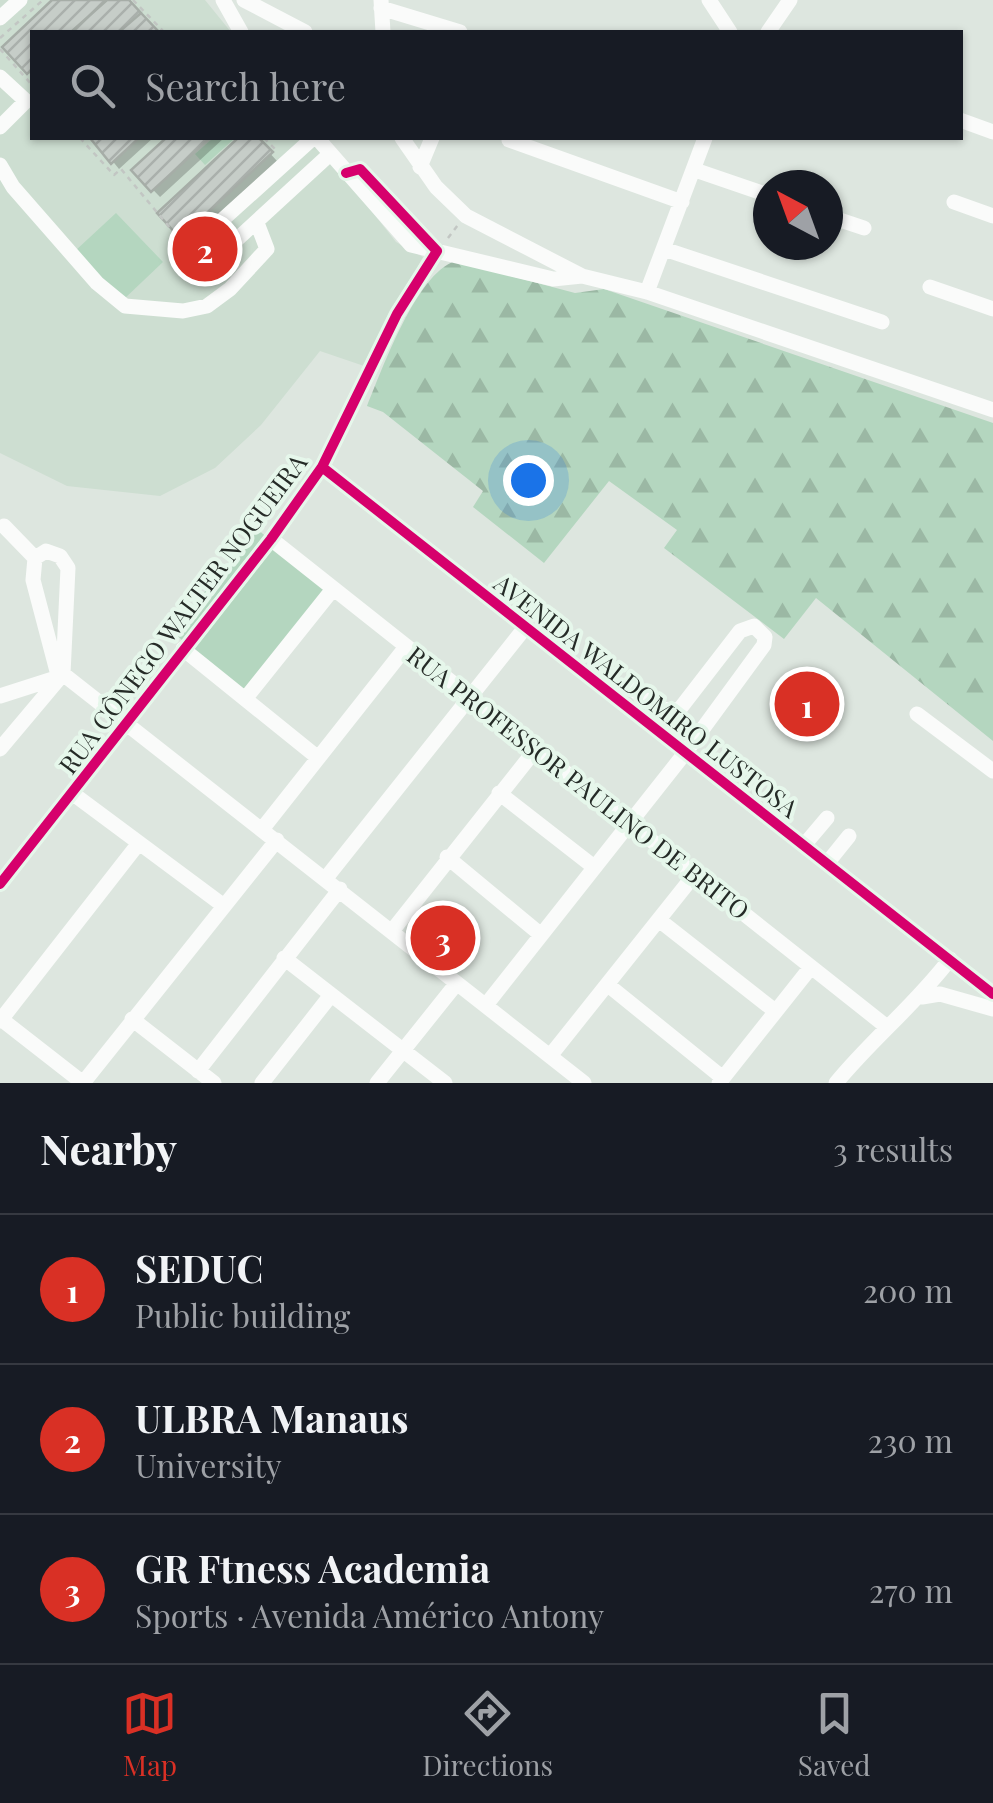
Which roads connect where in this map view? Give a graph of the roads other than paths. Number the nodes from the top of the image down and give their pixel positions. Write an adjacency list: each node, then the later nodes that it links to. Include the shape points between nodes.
1 (20, 0): 7 (street)
2 (224, 0): 8 (street)
3 (244, 0): 9 (street)
4 (709, 0): 12 (street)
5 (790, 0): 13 (street)
6 (381, 4): 10 (street); 11 (street)
7 (0, 18)
8 (240, 30)
9 (301, 30)
10 (383, 30)
11 (454, 30)
12 (729, 30)
13 (769, 30)
14 (0, 77): 16 (street, via 26,101)
15 (963, 121): 17 (street)
16 (0, 127)
17 (993, 132)
18 (313, 140): 33 (street, via 189,250 189,258 208,266)
19 (317, 140): 24 (street)
20 (403, 140): 26 (street)
21 (431, 140): 26 (street)
22 (509, 140): 29 (street)
23 (704, 140): 27 (street)
24 (330, 154): 33 (street); 36 (street, via 411,245)
25 (0, 165): 33 (street, via 97,283 125,306 183,311 221,297 267,249)
26 (420, 167): 37 (street, via 466,216)
27 (695, 170): 28 (street); 29 (street)
28 (753, 191)
29 (682, 202): 35 (street)
30 (954, 202): 31 (street)
31 (993, 216)
32 (843, 221): 34 (street)
33 (257, 222)
34 (864, 228)
35 (664, 249): 39 (street); 41 (street)
36 (437, 250): 37 (street, via 553,279); 43 (street, RUA CÔNEGO WALTER NOGUEIRA)
37 (582, 276): 39 (street)
38 (930, 286): 40 (street)
39 (646, 292): 42 (street)
40 (993, 309)
41 (882, 322)
42 (993, 410)
43 (322, 467): 45 (street, RUA CÔNEGO WALTER NOGUEIRA); 48 (street, AVENIDA WALDOMIRO LUSTOSA)
44 (4, 526): 46 (street)
45 (271, 539): 47 (street, RUA PROFESSOR PAULINO DE BRITO); 50 (street, RUA CÔNEGO WALTER NOGUEIRA)
46 (35, 558): 51 (street, via 33,580); 51 (street, via 54,552 68,568)
47 (333, 589): 49 (street, RUA PROFESSOR PAULINO DE BRITO); 55 (street)
48 (524, 629): 54 (street); 62 (street, AVENIDA WALDOMIRO LUSTOSA)
49 (406, 647): 54 (street, RUA PROFESSOR PAULINO DE BRITO); 63 (street)
50 (183, 649): 55 (street); 58 (street, RUA CÔNEGO WALTER NOGUEIRA)
51 (58, 676): 53 (street); 58 (street); 60 (street)
52 (629, 686): 56 (street, via 657,709)
53 (0, 696)
54 (470, 697): 61 (street, RUA PROFESSOR PAULINO DE BRITO); 78 (street)
55 (245, 699): 63 (street)
56 (679, 710): 59 (street); 59 (street, via 740,631 761,630 764,645)
57 (917, 714): 64 (street)
58 (127, 721): 65 (street, RUA CÔNEGO WALTER NOGUEIRA); 69 (street)
59 (699, 734): 62 (street)
60 (0, 749)
61 (536, 749): 66 (street); 68 (street, RUA PROFESSOR PAULINO DE BRITO)
62 (686, 752): 68 (street); 73 (street, AVENIDA WALDOMIRO LUSTOSA)
63 (317, 757): 69 (street)
64 (993, 771)
65 (72, 792): 72 (street); 79 (street, RUA CÔNEGO WALTER NOGUEIRA)
66 (499, 793): 74 (street); 76 (street)
67 (827, 818): 73 (street)
68 (630, 822): 76 (street); 77 (street, RUA PROFESSOR PAULINO DE BRITO)
69 (263, 828): 71 (street)
70 (849, 836): 75 (street)
71 (277, 840): 78 (street); 81 (street)
72 (139, 843): 81 (street); 97 (street)
73 (805, 844): 75 (street, AVENIDA WALDOMIRO LUSTOSA)
74 (447, 857): 83 (street); 84 (street)
75 (828, 862): 86 (street, AVENIDA WALDOMIRO LUSTOSA)
76 (594, 867): 84 (street)
77 (696, 874): 82 (street); 87 (street, RUA PROFESSOR PAULINO DE BRITO)
78 (326, 878): 80 (street)
79 (0, 884)
80 (340, 888): 83 (street); 85 (street)
81 (224, 906): 96 (street)
82 (659, 920): 89 (street); 95 (street)
83 (392, 930): 88 (street)
84 (540, 934): 93 (street)
85 (284, 958): 91 (street); 101 (street)
86 (950, 959): 90 (street, AVENIDA WALDOMIRO LUSTOSA); 92 (street)
87 (811, 968): 95 (street); 98 (street, RUA PROFESSOR PAULINO DE BRITO)
88 (456, 982): 93 (street); 99 (street)
89 (608, 985): 100 (street); 102 (street)
90 (993, 994)
91 (331, 995): 99 (street); 105 (street)
92 (922, 997): 94 (street, via 940,994); 98 (street)
93 (486, 1005): 100 (street)
94 (993, 1009)
95 (775, 1011): 102 (street)
96 (132, 1019): 101 (street); 103 (street)
97 (1, 1020): 103 (street)
98 (886, 1027): 109 (street)
99 (403, 1050): 106 (street); 107 (street)
100 (550, 1056): 108 (street)
101 (198, 1071): 104 (street)
102 (721, 1080)
103 (83, 1083)
104 (214, 1083)
105 (262, 1083)
106 (377, 1083)
107 (445, 1083)
108 (584, 1083)
109 (836, 1083)

